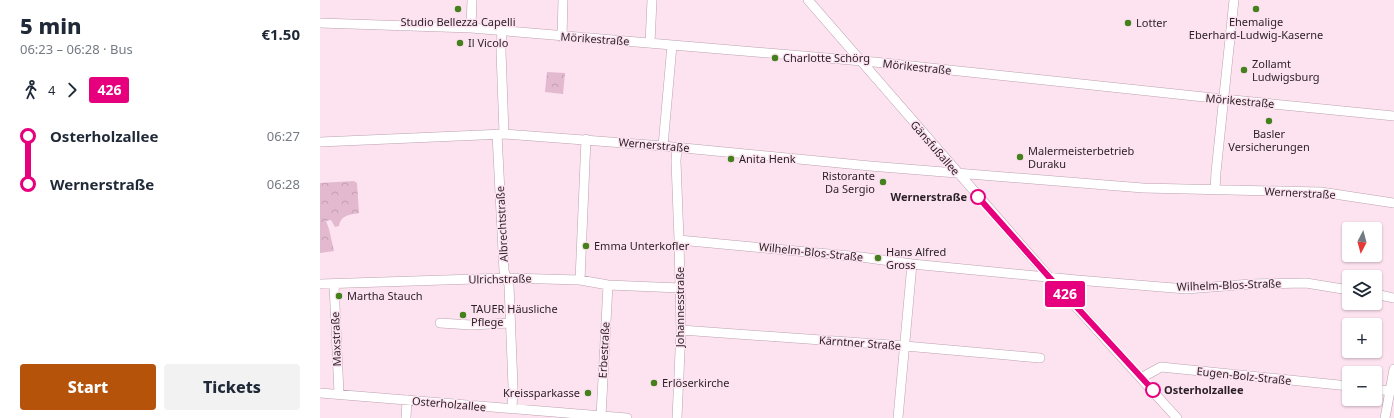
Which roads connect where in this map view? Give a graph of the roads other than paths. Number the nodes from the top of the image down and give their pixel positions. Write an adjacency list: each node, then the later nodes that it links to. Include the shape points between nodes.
1 (472, 0): 7 (street)
2 (563, 0): 9 (street)
3 (652, 0): 10 (street)
4 (808, 0): 12 (street, Gänsfußallee)
5 (1234, 0): 13 (street)
6 (320, 22): 7 (street, Mörikestraße)
7 (471, 28): 8 (street, Mörikestraße)
8 (502, 31): 9 (street, Mörikestraße); 15 (street, Albrechtstraße)
9 (562, 37): 10 (street, Mörikestraße)
10 (650, 43): 11 (street, Mörikestraße)
11 (672, 45): 12 (street, Mörikestraße); 18 (street)
12 (862, 62): 13 (street, Mörikestraße); 20 (street, Gänsfußallee)
13 (1223, 99): 14 (street, Mörikestraße); 21 (street)
14 (1394, 116)
15 (501, 134): 16 (street, Wernerstraße); 17 (street, Wernerstraße); 26 (street, Albrechtstraße, via 501,211)
16 (586, 139): 18 (street, Wernerstraße); 27 (street)
17 (320, 142)
18 (663, 146): 19 (street, Wernerstraße)
19 (677, 147): 20 (street, Wernerstraße); 23 (street, Johannesstraße)
20 (957, 173): 21 (street, Wernerstraße, via 1143,188); 25 (street, Gänsfußallee)
21 (1215, 190): 22 (street, Wernerstraße, via 1321,192)
22 (1394, 203)
23 (679, 240): 24 (street, Wilhelm-Blos-Straße); 31 (street, Johannesstraße)
24 (912, 264): 25 (street, Wilhelm-Blos-Straße); 38 (street)
25 (1049, 277): 32 (street, Wilhelm-Blos-Straße, via 1186,289 1306,283); 41 (street, Gänsfußallee)
26 (506, 278): 27 (street, Ulrichstraße); 29 (street, Ulrichstraße); 36 (street, Albrechtstraße, via 509,285)
27 (580, 280): 30 (street, Ulrichstraße)
28 (320, 284): 29 (street, Ulrichstraße)
29 (334, 284): 47 (street, Maxstraße)
30 (608, 285): 31 (street, Ulrichstraße); 51 (street, Erbestraße)
31 (680, 288): 37 (street, Johannesstraße)
32 (1342, 289)
33 (1382, 295): 34 (street)
34 (1394, 298)
35 (440, 323): 36 (street)
36 (510, 323): 49 (street, Albrechtstraße)
37 (681, 330): 38 (street, Kärntner Straße); 54 (street, Johannesstraße)
38 (905, 346): 39 (street, Kärntner Straße); 55 (street)
39 (1040, 358)
40 (1394, 369): 42 (street)
41 (1141, 378): 43 (street, Eugen-Bolz-Straße, via 1161,367); 56 (street, Gänsfußallee)
42 (1393, 380): 45 (street)
43 (1342, 385)
44 (1382, 390): 45 (street)
45 (1390, 391): 57 (street)
46 (320, 393): 47 (street, Osterholzallee)
47 (339, 394): 48 (street, Osterholzallee)
48 (407, 400): 49 (street, Osterholzallee); 52 (street)
49 (512, 409): 50 (street, Osterholzallee)
50 (554, 415): 51 (street, Osterholzallee)
51 (601, 416): 53 (street, Osterholzallee)
52 (406, 418)
53 (627, 418)
54 (677, 418)
55 (898, 418)
56 (1177, 418)
57 (1385, 418)

